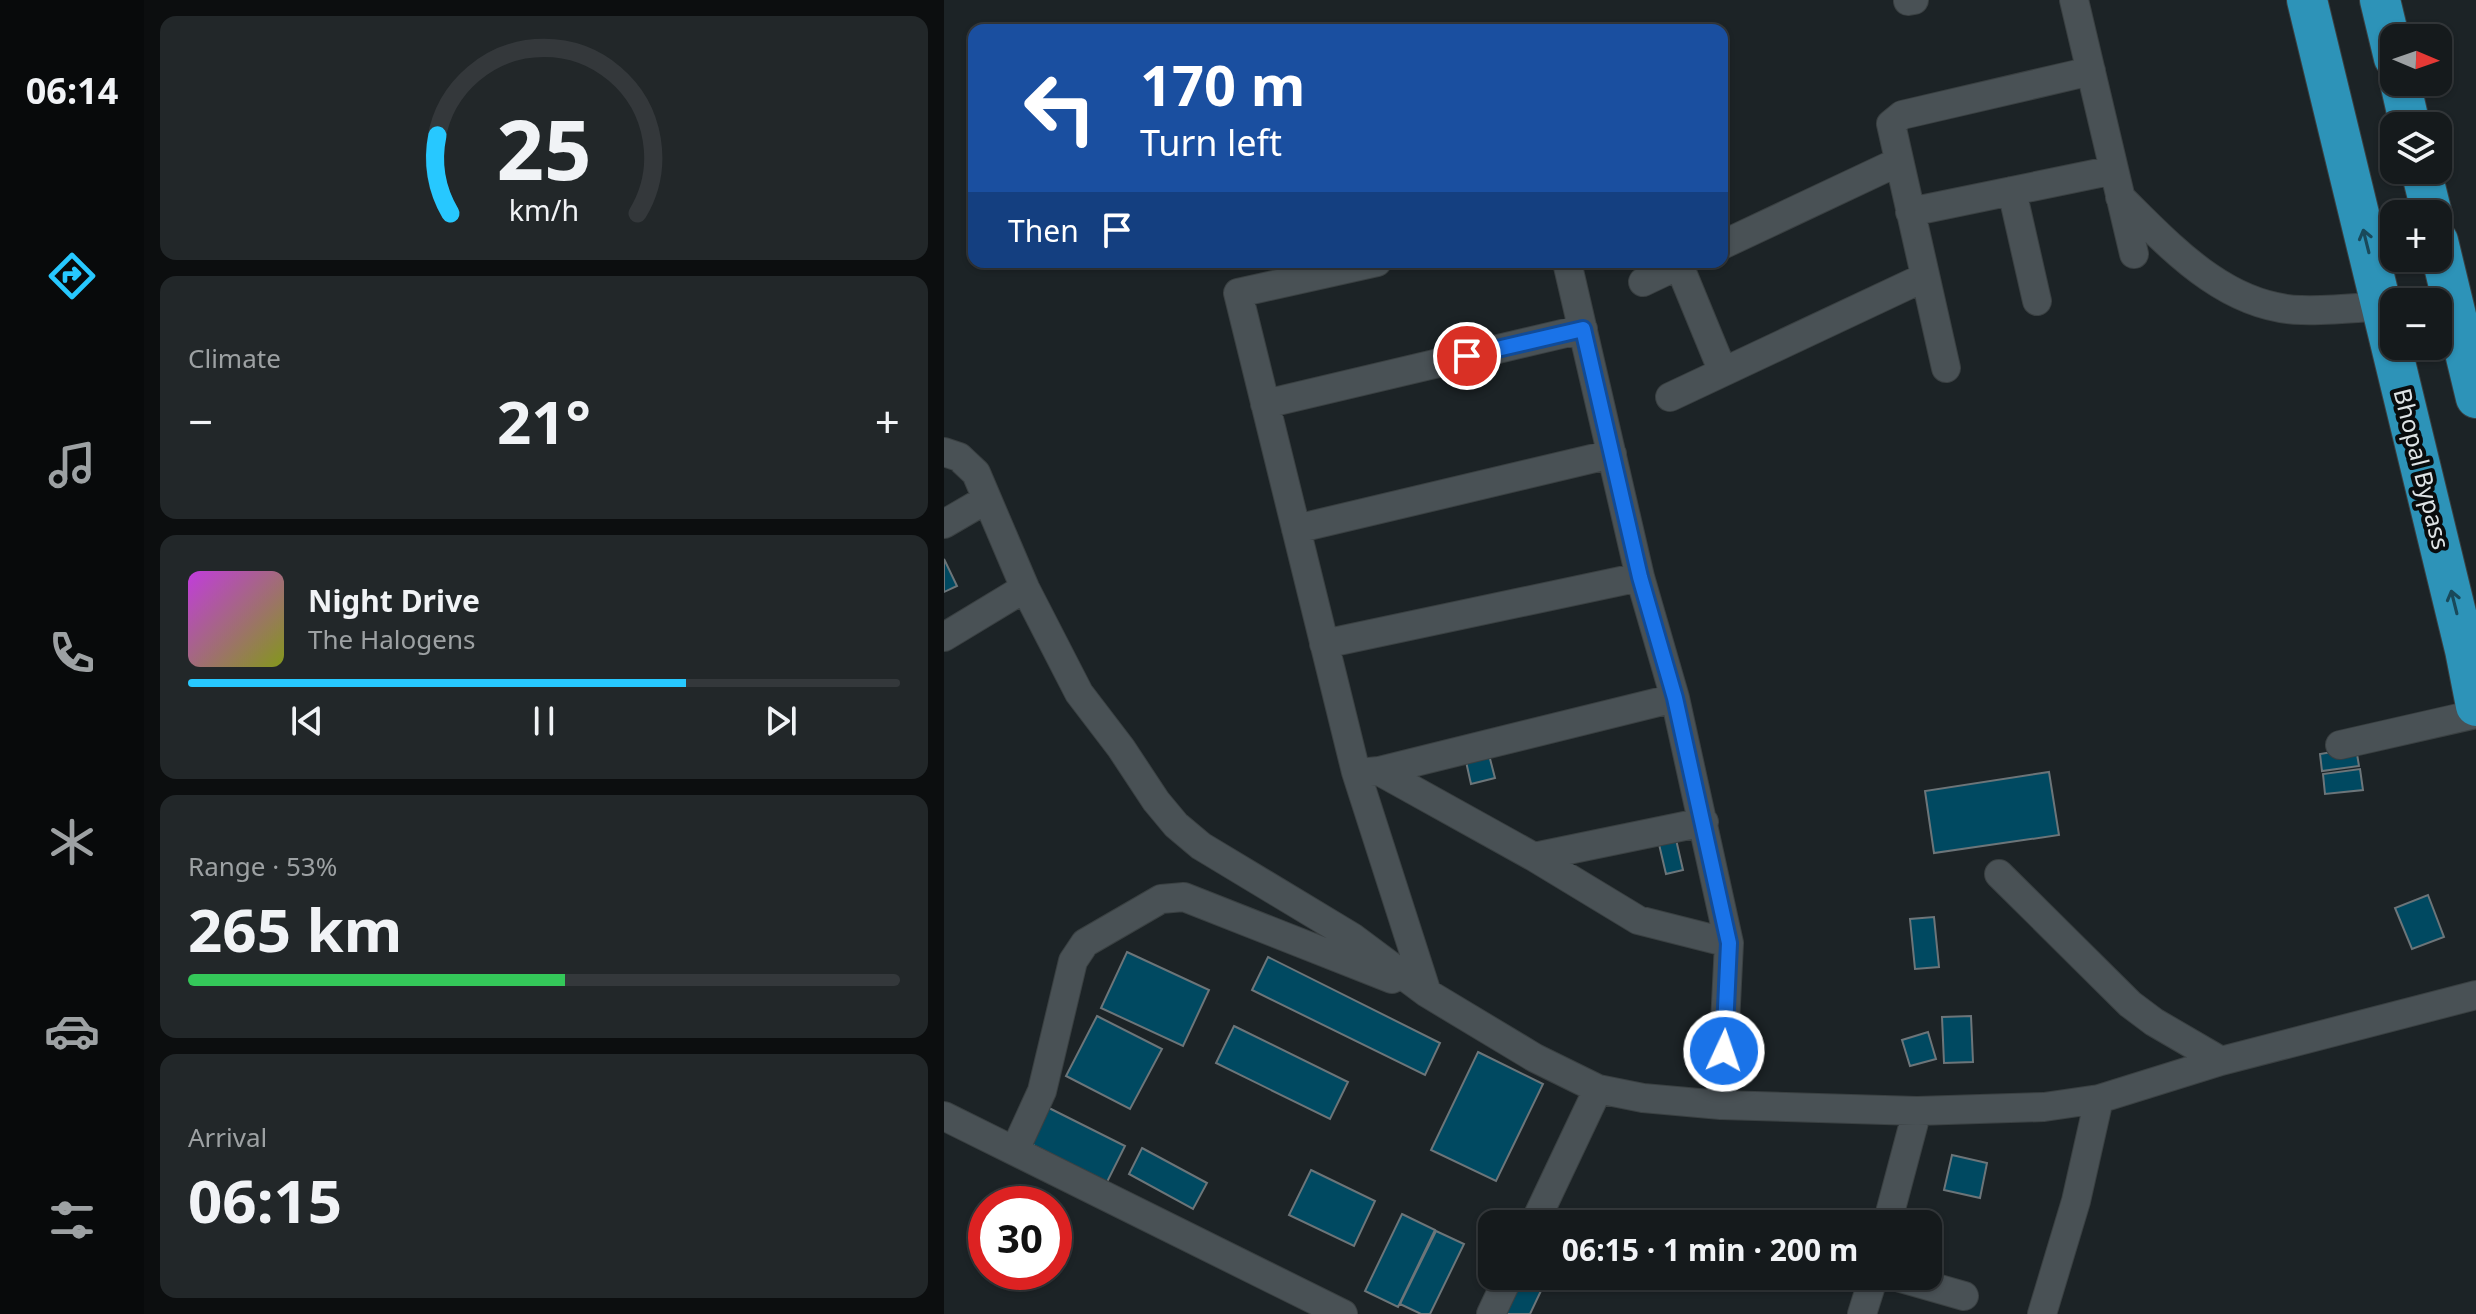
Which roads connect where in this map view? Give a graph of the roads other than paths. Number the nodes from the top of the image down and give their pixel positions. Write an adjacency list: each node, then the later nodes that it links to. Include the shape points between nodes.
1 (1914, 0): 5 (street)
2 (2074, 0): 7 (street)
3 (2307, 0): 21 (highway, Bhopal Bypass, one-way to 3)
4 (2380, 0): 6 (highway)
5 (1908, 1)
6 (2386, 24)
7 (2091, 71): 8 (street, via 1902,115 1891,124); 9 (street)
8 (1898, 162): 11 (street); 12 (street)
9 (2117, 184): 10 (street); 13 (street); 23 (street, via 2168,244 2214,281 2242,295 2300,310)
10 (2012, 191): 11 (street); 22 (street)
11 (1910, 212): 19 (street)
12 (1728, 242)
13 (2134, 254)
14 (1350, 268): 30 (street, via 1238,293)
15 (1568, 268): 24 (street)
16 (1673, 268): 20 (street)
17 (1684, 268): 27 (street)
18 (2446, 272): 29 (highway)
19 (1925, 277): 26 (street); 27 (street)
20 (1643, 282)
21 (2380, 298)
22 (2037, 301)
23 (2380, 306)
24 (1583, 329): 30 (street); 32 (street)
25 (2395, 360): 41 (highway, Bhopal Bypass, one-way to 25)
26 (1946, 368)
27 (1723, 372): 28 (street)
28 (1670, 397)
29 (2476, 398)
30 (1265, 404): 35 (street)
31 (944, 452): 33 (street, via 959,457 976,473)
32 (1612, 454): 35 (street); 36 (street)
33 (987, 499): 34 (street); 37 (street)
34 (944, 524)
35 (1296, 529): 39 (street)
36 (1640, 577): 39 (street); 40 (street)
37 (1025, 588): 38 (street); 49 (street, via 1079,693 1176,825 1201,846 1352,937)
38 (944, 637)
39 (1324, 644): 44 (street)
40 (1675, 698): 44 (street); 45 (street)
41 (2476, 706)
42 (2476, 714): 43 (street)
43 (2340, 745)
44 (1368, 772): 46 (street); 49 (street)
45 (1704, 822): 46 (street); 48 (street)
46 (1534, 857): 48 (street, via 1638,920)
47 (1999, 874): 51 (street, via 2130,1004)
48 (1729, 943): 54 (street)
49 (1427, 993): 52 (street); 57 (street, via 1184,897 1161,899 1085,943 1073,961 1042,1091)
50 (2476, 995): 51 (street)
51 (2221, 1061): 53 (street)
52 (1598, 1089): 54 (street); 58 (street)
53 (2099, 1099): 55 (street, via 2044,1107); 67 (street)
54 (1721, 1105): 55 (street)
55 (1917, 1111): 59 (street)
56 (944, 1116): 57 (street)
57 (1015, 1150): 64 (street)
58 (1541, 1210)
59 (1891, 1210)
60 (1502, 1290): 65 (street)
61 (1870, 1290): 66 (street)
62 (1942, 1290): 63 (street)
63 (1964, 1296)
64 (1343, 1314)
65 (1491, 1314)
66 (1862, 1314)
67 (2042, 1314)

